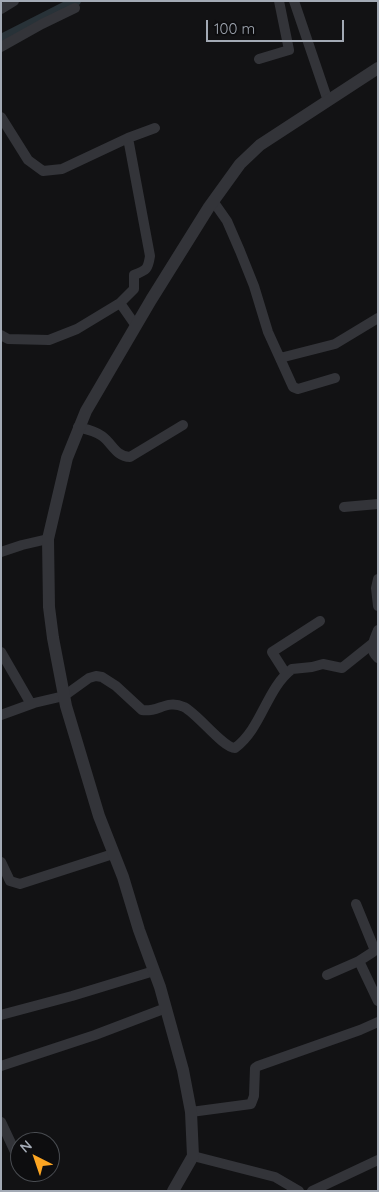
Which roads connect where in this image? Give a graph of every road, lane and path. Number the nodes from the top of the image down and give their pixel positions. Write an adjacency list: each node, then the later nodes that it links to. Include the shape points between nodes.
1 (14, 1): 5 (street)
2 (279, 1): 7 (street, via 289,50)
3 (294, 1): 9 (street)
4 (75, 8): 6 (street)
5 (1, 9)
6 (1, 48)
7 (260, 59)
8 (378, 68): 9 (street)
9 (328, 101): 13 (street, via 250,154)
10 (1, 117): 12 (street, via 28,160 43,171 62,170)
11 (155, 128): 12 (street)
12 (128, 138): 14 (street, via 150,256 148,267 134,275 134,289)
13 (213, 202): 16 (street); 18 (street, via 230,227)
14 (120, 303): 16 (street); 17 (street, via 77,329 49,340 8,339)
15 (378, 318): 18 (street, via 335,344)
16 (136, 326): 21 (street)
17 (1, 335)
18 (280, 358): 19 (street, via 294,388)
19 (335, 378)
20 (183, 425): 21 (street, via 130,457 119,454 100,434)
21 (78, 427): 24 (street, via 67,458)
22 (378, 504): 23 (street)
23 (344, 507)
24 (48, 539): 25 (street); 34 (street, via 49,607)
25 (1, 552)
26 (378, 579): 27 (street)
27 (378, 606)
28 (320, 621): 33 (street, via 272,652)
29 (378, 630): 30 (street)
30 (372, 644): 32 (street, via 372,652); 33 (street, via 342,668 323,664 296,668)
31 (1, 652): 35 (street)
32 (378, 658)
33 (286, 674): 34 (street, via 255,725 235,748 227,745 186,708 172,704 142,710 116,686 96,676)
34 (64, 696): 35 (street); 37 (street)
35 (31, 704): 36 (street)
36 (1, 715)
37 (113, 854): 38 (street, via 20,884 10,881); 41 (street)
38 (1, 862)
39 (356, 904): 40 (street, via 374,948)
40 (359, 961): 42 (street); 43 (street)
41 (154, 970): 44 (street); 45 (street)
42 (327, 975)
43 (378, 1001)
44 (166, 1008): 47 (street); 48 (street)
45 (1, 1014)
46 (378, 1022): 48 (street, via 258,1066 255,1068 251,1104)
47 (1, 1066)
48 (191, 1112): 51 (street)
49 (1, 1122): 50 (street)
50 (10, 1142)
51 (192, 1156): 53 (street); 54 (street, via 276,1177)
52 (378, 1160): 55 (street)
53 (173, 1191)
54 (299, 1191)
55 (312, 1191)

